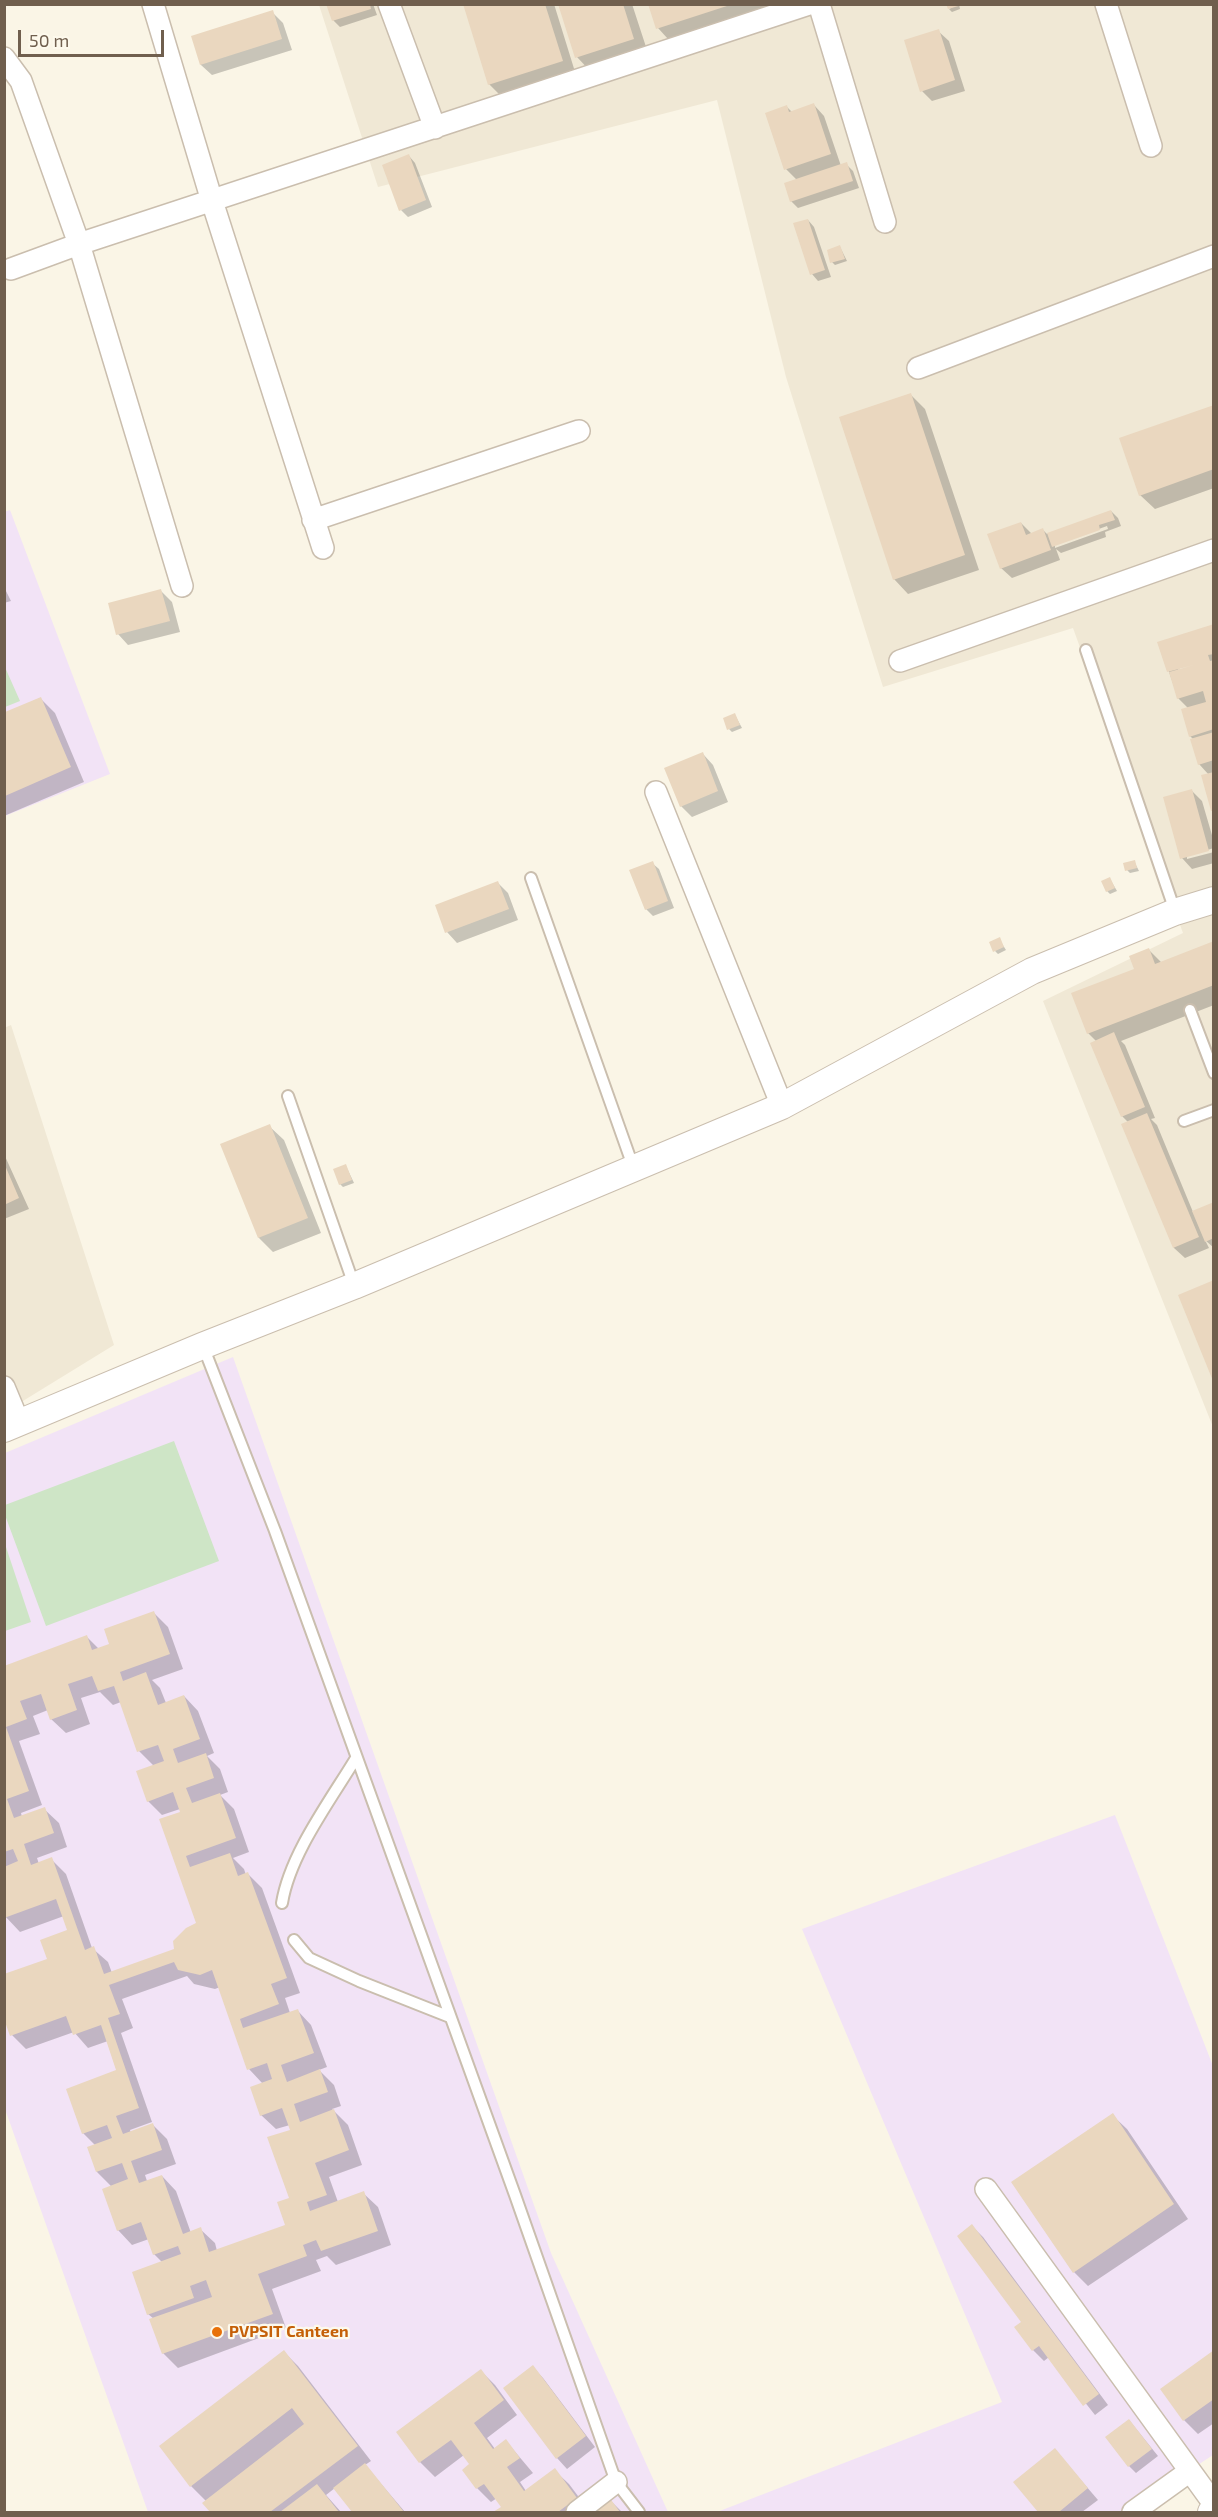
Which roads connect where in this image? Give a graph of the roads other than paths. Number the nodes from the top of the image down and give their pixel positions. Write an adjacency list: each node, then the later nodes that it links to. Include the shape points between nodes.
1 (153, 4): 9 (street)
2 (389, 4): 7 (street)
3 (809, 4): 7 (street)
4 (819, 4): 10 (street)
5 (1106, 4): 8 (street)
6 (4, 58): 11 (street, via 21,81)
7 (435, 128): 9 (street)
8 (1151, 146)
9 (212, 201): 11 (street); 16 (street)
10 (885, 222)
11 (79, 244): 13 (street); 19 (street)
12 (1214, 256): 14 (street)
13 (11, 269)
14 (918, 368)
15 (579, 431): 16 (street)
16 (313, 520): 17 (street)
17 (323, 548)
18 (1214, 550): 21 (street)
19 (182, 586)
20 (1086, 651): 25 (lane)
21 (900, 662)
22 (656, 792): 29 (street)
23 (531, 878): 32 (lane)
24 (1214, 900): 25 (street)
25 (1175, 912): 29 (street, via 1030,972)
26 (1190, 1010): 27 (lane)
27 (1214, 1073)
28 (288, 1096): 33 (lane)
29 (782, 1106): 32 (street)
30 (1214, 1110): 31 (lane)
31 (1184, 1120)
32 (634, 1169): 33 (street)
33 (354, 1287): 34 (street)
34 (202, 1346): 36 (street); 37 (lane, via 275,1531)
35 (4, 1387): 36 (street)
36 (12, 1426)
37 (356, 1758): 38 (lane, via 292,1865); 40 (lane)
38 (282, 1903)
39 (294, 1940): 40 (lane, via 309,1958)
40 (450, 2017): 43 (lane)
41 (986, 2189): 42 (street)
42 (1190, 2471): 44 (street); 47 (street)
43 (616, 2482): 45 (street); 46 (lane)
44 (1214, 2504)
45 (577, 2512)
46 (639, 2512)
47 (1133, 2512)

